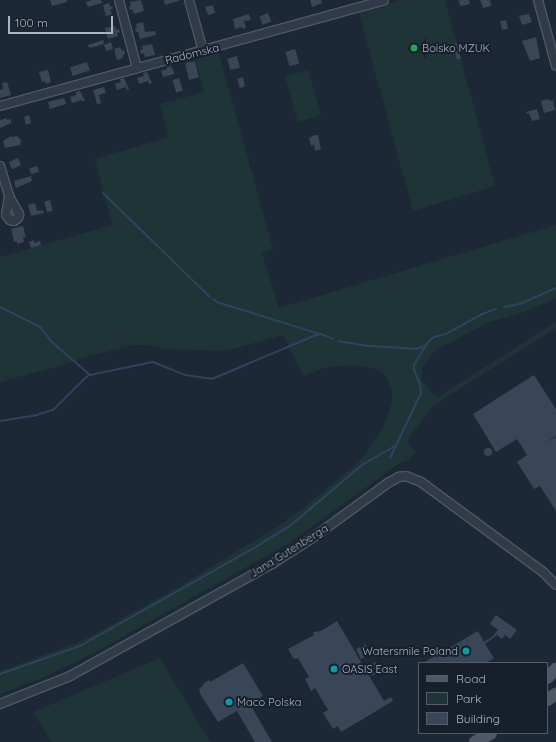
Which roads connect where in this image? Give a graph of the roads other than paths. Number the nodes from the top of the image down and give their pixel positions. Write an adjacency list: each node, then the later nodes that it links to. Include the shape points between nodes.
1 (119, 0): 7 (street)
2 (189, 0): 5 (street)
3 (384, 0): 5 (street, Radomska)
4 (538, 0): 6 (street)
5 (203, 51): 7 (street, Radomska)
6 (556, 66)
7 (137, 68): 8 (street, Radomska)
8 (0, 106)
9 (0, 166): 10 (street)
10 (9, 196)
11 (556, 585): 14 (street, Jana Gutenberga, via 543,572 422,482 406,476 399,477 314,538 272,564 70,676)
12 (556, 669): 13 (main road)
13 (548, 677)
14 (0, 704)
15 (481, 734): 17 (main road)
16 (489, 734): 18 (main road)
17 (471, 742)
18 (475, 742)

